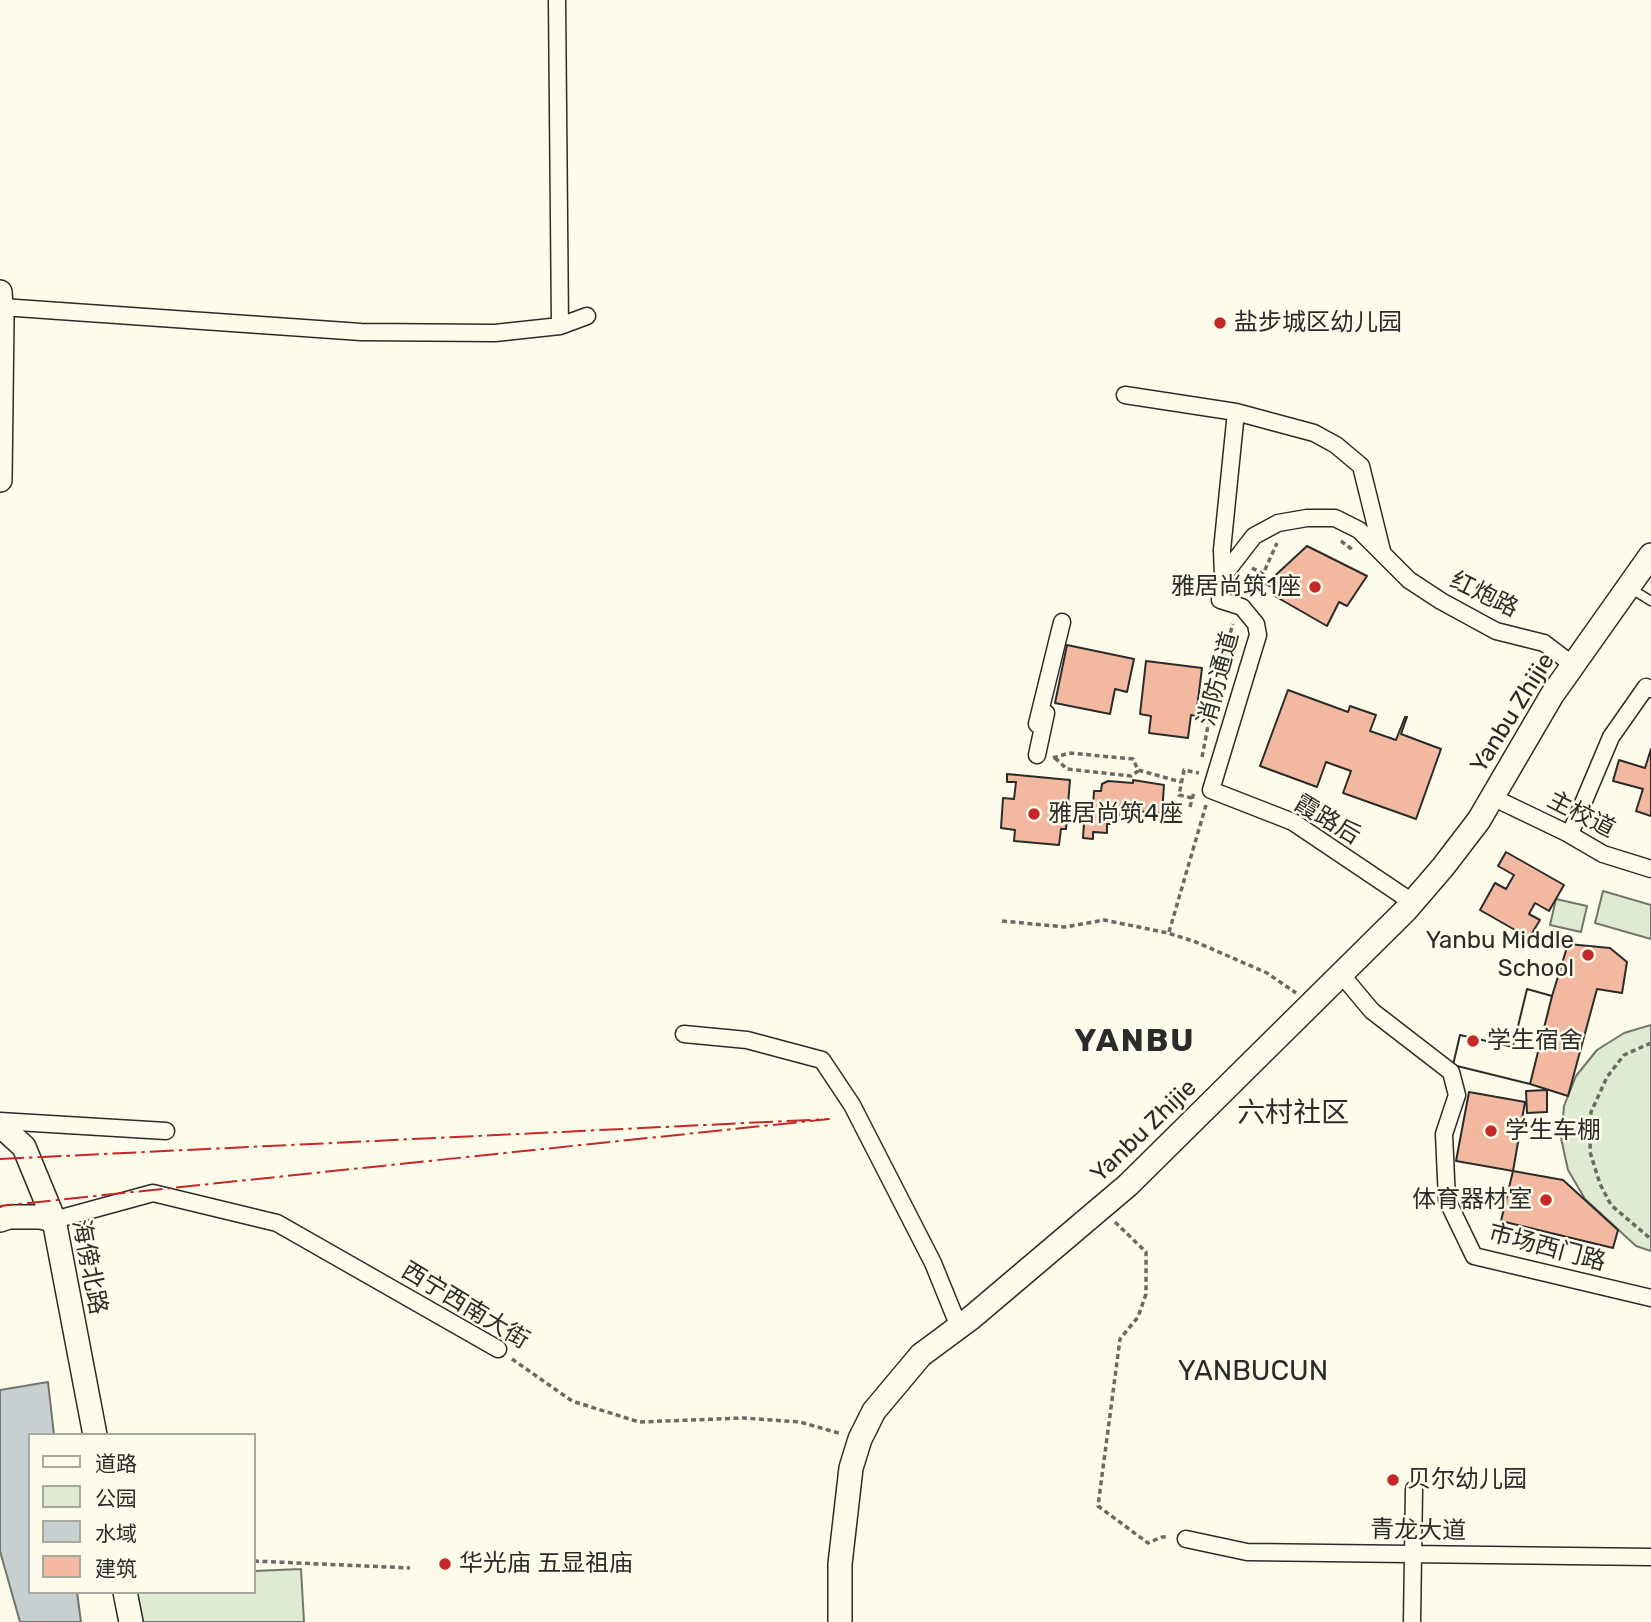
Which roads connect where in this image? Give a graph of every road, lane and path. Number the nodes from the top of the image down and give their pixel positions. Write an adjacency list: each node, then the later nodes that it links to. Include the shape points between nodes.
1 (557, 0): 4 (street)
2 (1, 302): 4 (street, via 361,332 495,333); 7 (main road)
3 (587, 316): 4 (street)
4 (560, 326)
5 (1125, 395): 6 (street)
6 (1236, 412): 10 (street, via 1314,433 1350,454 1361,466); 14 (street)
7 (0, 480)
8 (1280, 538): 13 (path, via 1263,574)
9 (1340, 541): 11 (path)
10 (1382, 551): 14 (street, 红炮路, via 1359,530 1335,518 1278,523 1254,536); 19 (street, 红炮路, via 1409,580 1441,601 1496,631 1544,643)
11 (1356, 553)
12 (1651, 555): 15 (main road, Yanbu Zhijie)
13 (1251, 570)
14 (1223, 576): 27 (street, 消防通道, via 1220,600 1242,607 1256,624 1258,635)
15 (1628, 586): 16 (lane); 19 (main road, Yanbu Zhijie)
16 (1651, 601)
17 (1062, 622): 20 (street)
18 (1233, 624): 26 (path, via 1218,674 1199,774 1184,770)
19 (1573, 665): 28 (main road, Yanbu Zhijie)
20 (1049, 683): 22 (street); 23 (street)
21 (1651, 689): 31 (street, via 1646,687 1611,737)
22 (1037, 724)
23 (1037, 755): 24 (path)
24 (1055, 758): 25 (path, via 1067,769 1130,776); 25 (path, via 1069,753 1132,759)
25 (1138, 770): 26 (path)
26 (1181, 782): 29 (path, via 1179,795)
27 (1203, 788): 29 (path); 33 (street, 霞路后, via 1293,822); 35 (path)
28 (1492, 797): 31 (street, 主校道); 33 (main road, Yanbu Zhijie, via 1479,820)
29 (1192, 798): 30 (path)
30 (1190, 807)
31 (1570, 834): 32 (street, 主校道, via 1603,854)
32 (1651, 869)
33 (1412, 902): 36 (main road, Yanbu Zhijie)
34 (1002, 921): 35 (path, via 1065,927 1104,920)
35 (1168, 933): 37 (path, via 1267,974)
36 (1341, 974): 37 (main road, Yanbu Zhijie); 46 (street, 市场西门路, via 1373,1011 1451,1072 1457,1095 1444,1134 1447,1200 1474,1255)
37 (1309, 1005): 42 (main road, Yanbu Zhijie)
38 (684, 1034): 47 (street, via 747,1040 822,1060 852,1105 933,1263)
39 (1651, 1042): 45 (path, via 1625,1055 1607,1077 1591,1112 1590,1152 1611,1205)
40 (0, 1123): 41 (street); 44 (main road, 海傍北路, via 24,1147)
41 (166, 1131)
42 (1101, 1209): 47 (main road, Yanbu Zhijie); 52 (path, via 1146,1252 1146,1294 1138,1317 1120,1339 1098,1507 1148,1543 1162,1537)
43 (0, 1220): 44 (main road)
44 (54, 1220): 48 (street, 西宁西南大街, via 153,1193 277,1223); 49 (main road, 海傍北路)
45 (1651, 1239)
46 (1651, 1298)
47 (959, 1327): 50 (main road, Yanbu Zhijie, via 921,1355 897,1381)
48 (498, 1349): 50 (path, 西宁西南大街, via 572,1401 639,1422 743,1418 800,1422)
49 (95, 1433)
50 (860, 1439): 59 (main road, Yanbu Zhijie, via 845,1511)
51 (1414, 1489): 53 (street)
52 (1185, 1539): 53 (street, 青龙大道, via 1247,1552)
53 (1412, 1554): 54 (street, 青龙大道); 60 (street)
54 (1651, 1557)
55 (256, 1561): 56 (path)
56 (410, 1568)
57 (125, 1594): 58 (main road)
58 (131, 1622)
59 (840, 1622)
60 (1412, 1622)

